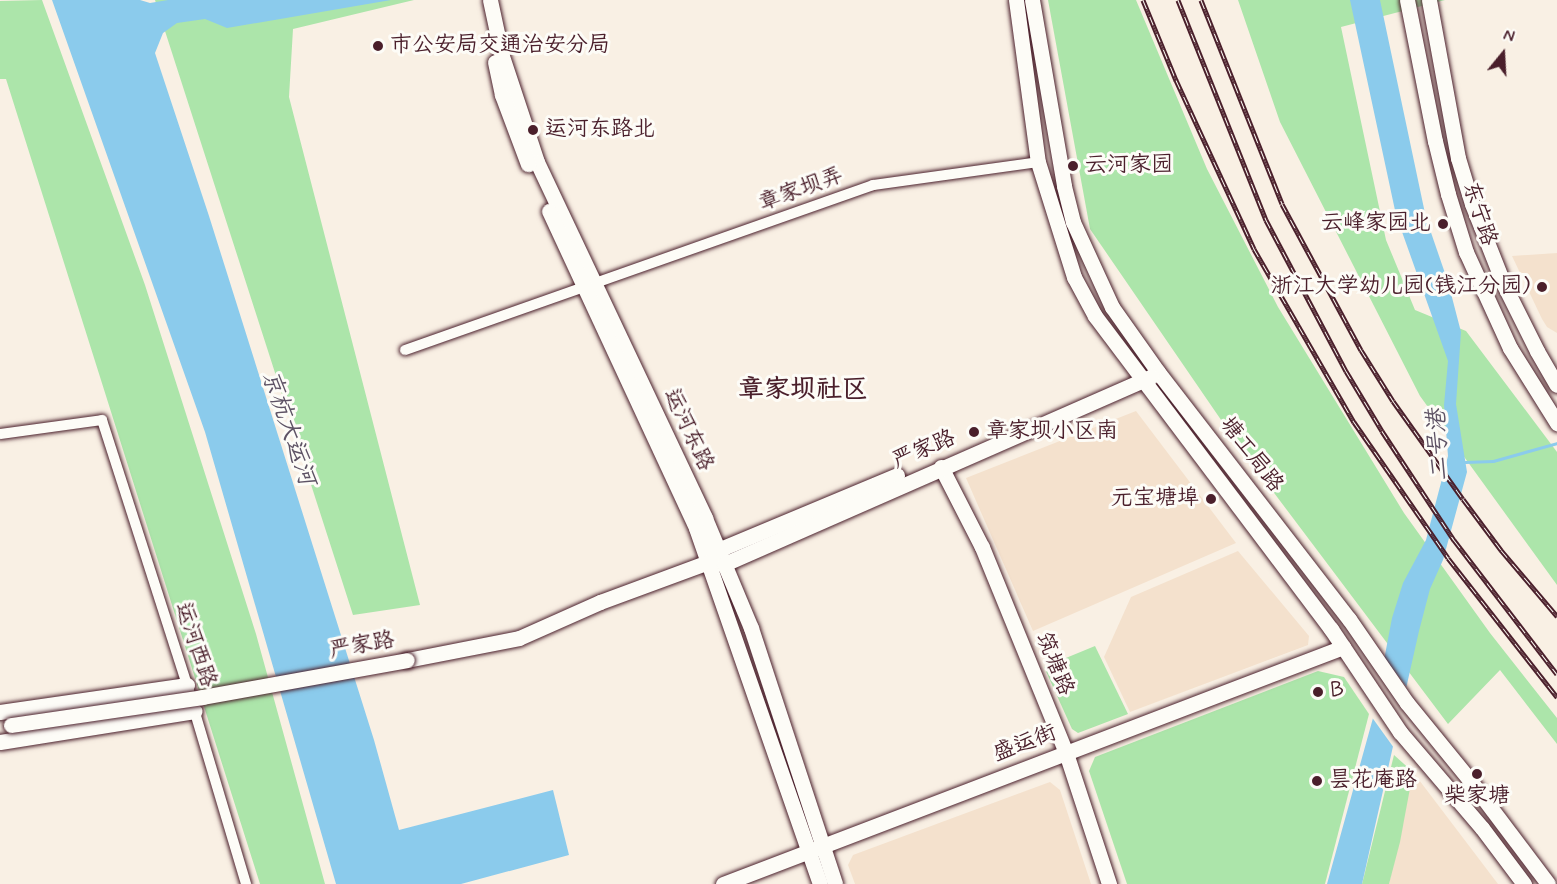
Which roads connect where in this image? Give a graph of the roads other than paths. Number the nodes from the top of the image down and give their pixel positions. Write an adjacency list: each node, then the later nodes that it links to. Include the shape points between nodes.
1 (483, 0): 8 (main road, 运河东路, via 502,95 519,145)
2 (490, 0): 8 (main road, 运河东路, via 502,56 537,162)
3 (1016, 0): 7 (main road, 塘工局路)
4 (1032, 0): 10 (main road, 塘工局路, via 1055,147 1074,222 1112,307)
5 (1407, 0): 13 (main road, 东宁路, via 1435,141 1466,252 1510,348)
6 (1430, 0): 12 (main road, 东宁路, via 1458,158 1470,198 1504,285)
7 (1038, 162): 8 (street, 章家坝弄, via 873,185); 11 (main road, 塘工局路, via 1074,277 1095,316)
8 (591, 286): 9 (street, 章家坝弄); 16 (main road, 运河东路); 17 (main road, 运河东路)
9 (405, 350)
10 (1155, 369): 11 (main road, 严家路); 32 (main road, 塘工局路)
11 (1140, 376): 15 (main road, 严家路); 16 (main road, 严家路, via 1037,417); 18 (main road, 塘工局路)
12 (1557, 385)
13 (1556, 422)
14 (0, 434): 19 (street, 运河西路, via 102,420)
15 (941, 466): 16 (main road, 严家路); 24 (main road, 筑塘路, via 982,547)
16 (721, 557): 17 (main road, 严家路); 25 (main road, 运河东路, via 751,628)
17 (708, 562): 22 (main road, 严家路, bridge, via 600,602 519,638 202,697); 25 (main road, 运河东路)
18 (1343, 647): 24 (main road, 盛运街); 31 (main road, 塘工局路, via 1400,732)
19 (187, 685): 20 (street, 运河西路); 21 (main road)
20 (195, 711): 23 (main road); 26 (street, 运河西路)
21 (0, 712)
22 (4, 726)
23 (0, 742)
24 (1066, 753): 25 (main road, 盛运街); 30 (main road, 筑塘路)
25 (815, 849): 27 (main road, 盛运街); 28 (main road, 运河东路); 29 (main road, 运河东路)
26 (246, 884)
27 (723, 884)
28 (820, 884)
29 (835, 884)
30 (1109, 884)
31 (1524, 884)
32 (1548, 884)

